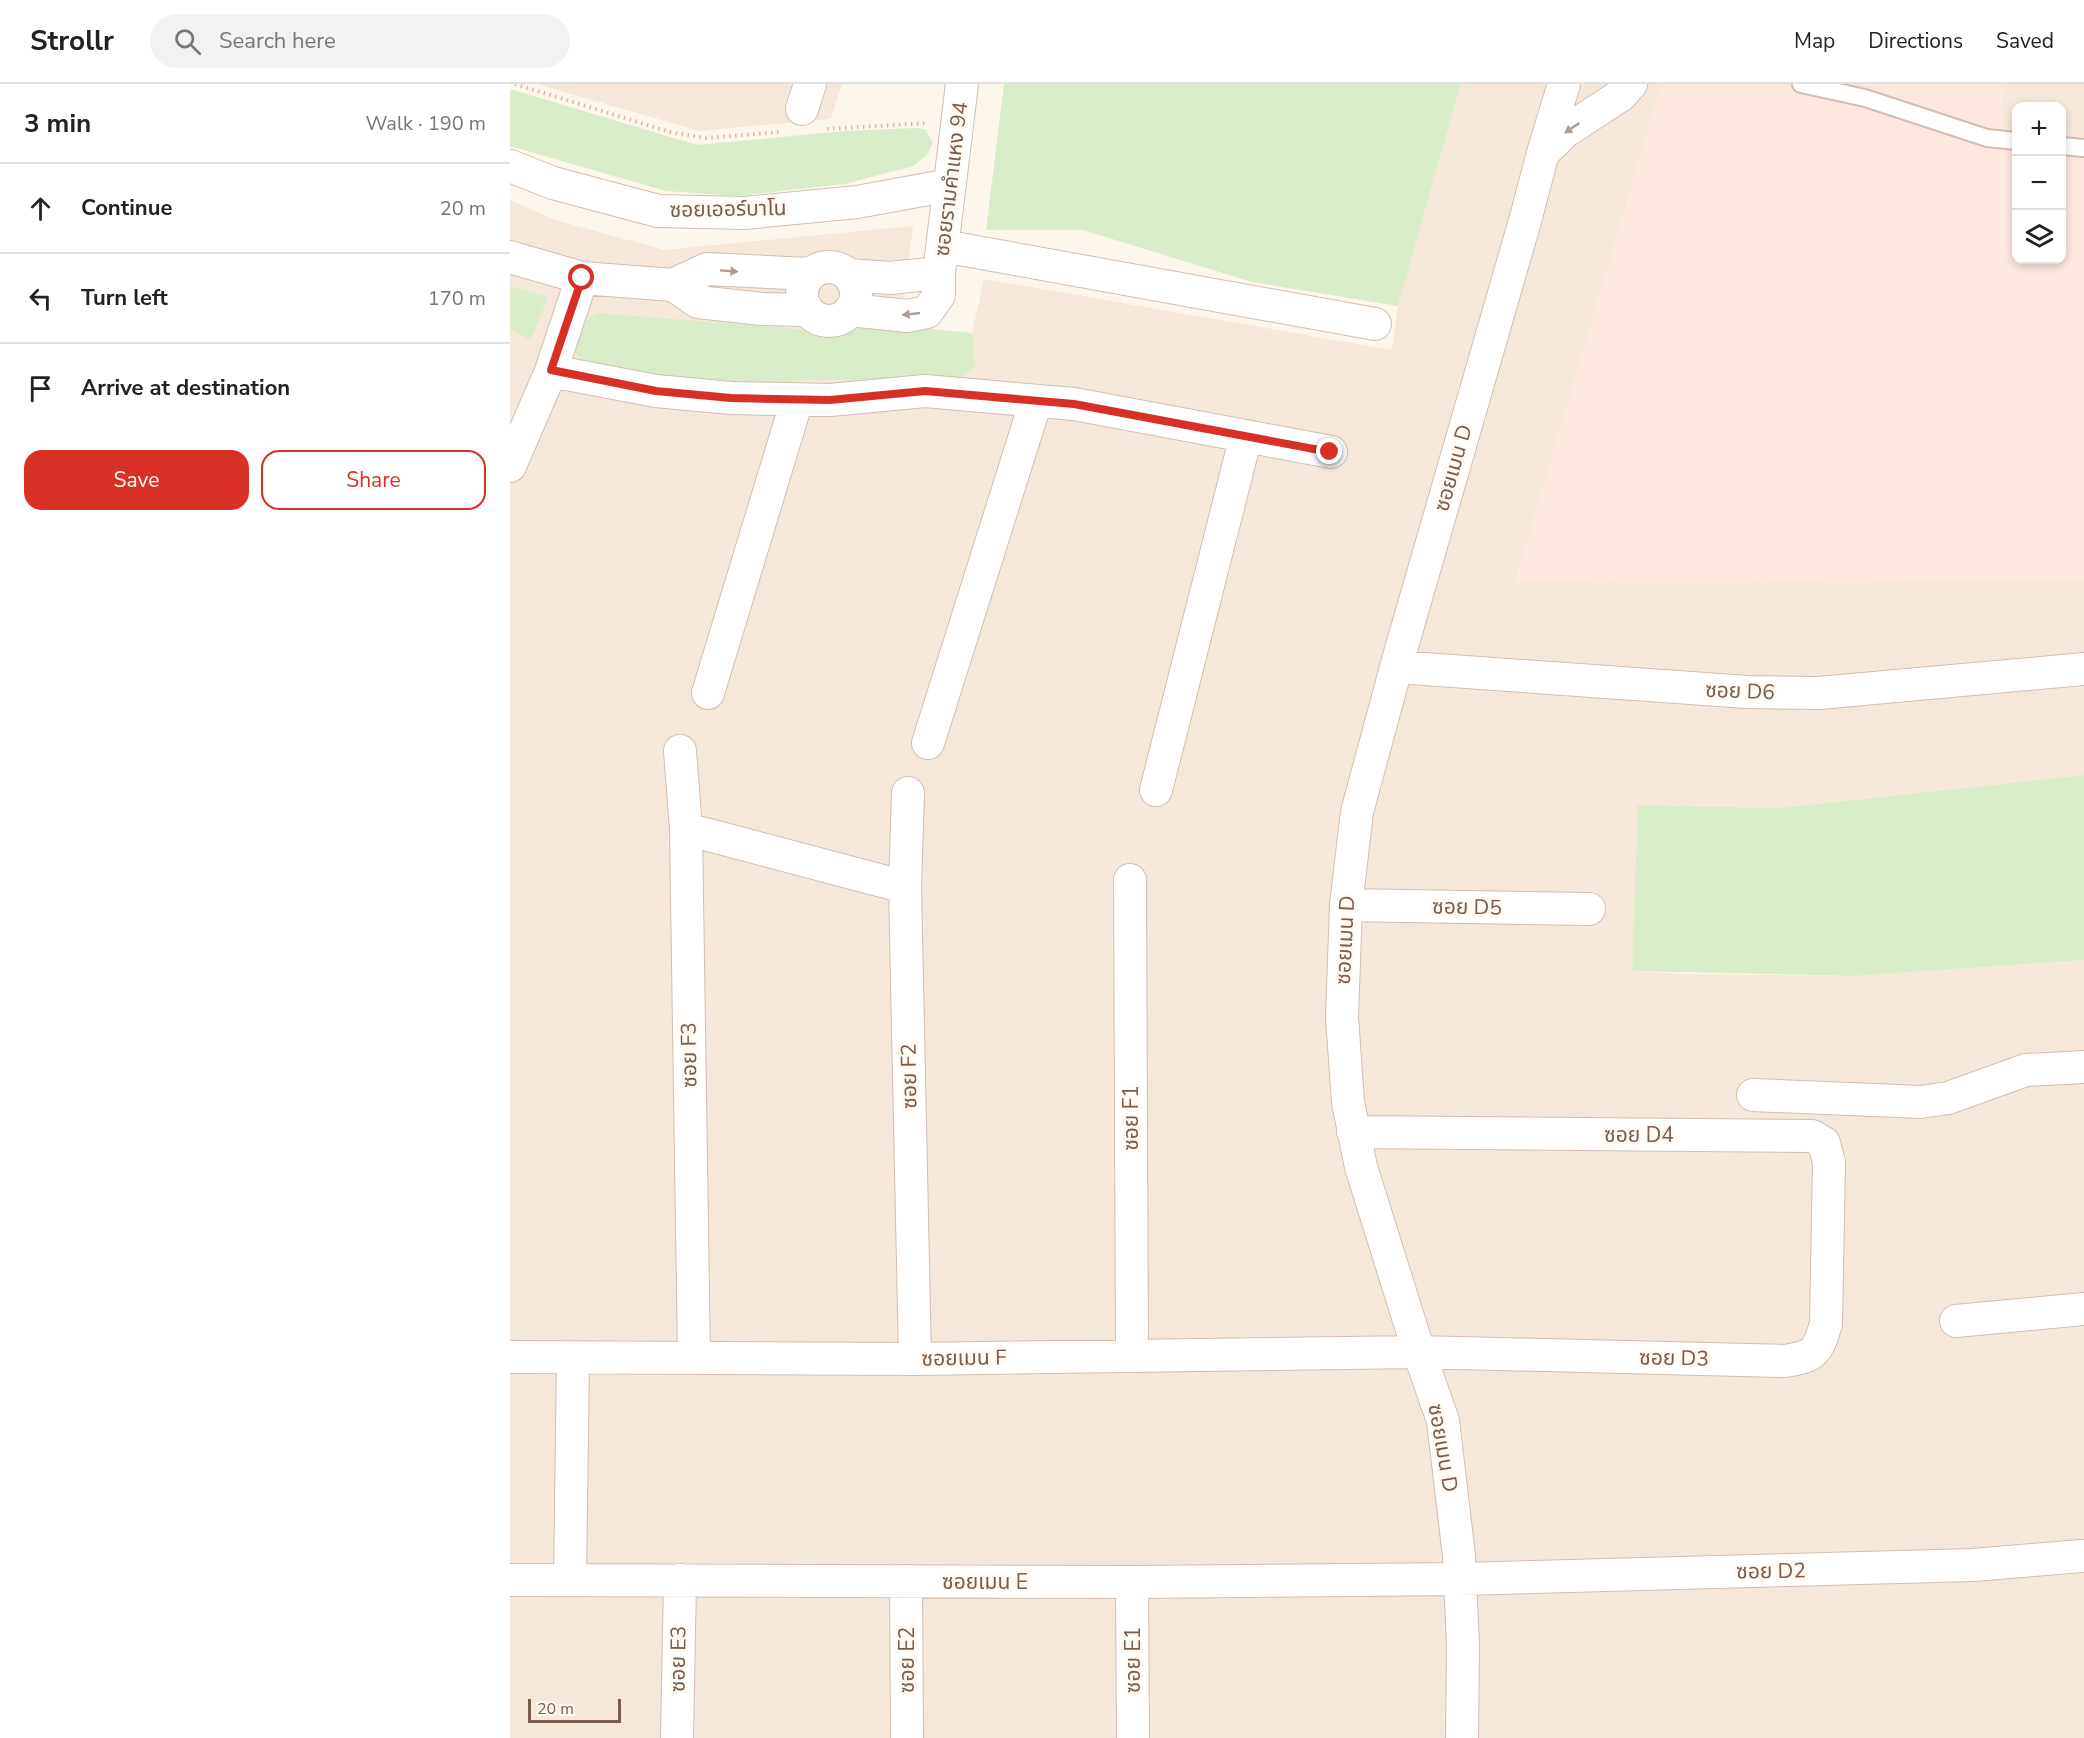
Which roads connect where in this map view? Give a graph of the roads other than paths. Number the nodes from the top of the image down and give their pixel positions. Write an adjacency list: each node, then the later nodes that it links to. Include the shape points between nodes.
1 (962, 84): 10 (street, ซอยรามคําแหง 94)
2 (1564, 84): 8 (street, ซอยเมน D)
3 (1631, 84): 8 (street, one-way to 8, via 1621,95 1566,131)
4 (1801, 84): 5 (lane, via 1864,98 1987,138)
5 (2012, 141)
6 (2066, 146): 7 (lane)
7 (2084, 148)
8 (1543, 153): 26 (street, ซอยเมน D)
9 (510, 166): 10 (street, ซอยเออร์บาโน, via 553,183 658,211 744,213 857,202)
10 (950, 185): 12 (street, ซอยรามคําแหง 94)
11 (510, 256): 15 (street)
12 (941, 259): 14 (street, via 890,278); 18 (street, ซอยรามคําแหง 94, one-way to 18, via 939,295 927,312 907,316); 19 (street)
13 (810, 274): 14 (street, via 830,266); 16 (street, one-way to 13, via 707,269); 17 (street, via 801,294)
14 (849, 275): 18 (street, via 856,297)
15 (582, 278): 16 (street); 20 (street)
16 (673, 285): 17 (street, via 698,302)
17 (806, 310): 18 (street, via 831,322)
18 (850, 310)
19 (1375, 324)
20 (551, 370): 21 (street, via 656,391); 25 (street)
21 (797, 400): 22 (street, via 925,391); 28 (street)
22 (1035, 401): 23 (street, via 1074,404); 29 (street)
23 (1246, 436): 24 (street); 31 (street)
24 (1330, 452)
25 (510, 466)
26 (1396, 667): 27 (street, ซอย D6, via 1748,693 1819,693); 36 (street, ซอยเมน D, via 1358,812)
27 (2084, 669)
28 (708, 693)
29 (928, 743)
30 (680, 751): 33 (street, ซอย F3)
31 (1156, 790)
32 (908, 793): 35 (street, ซอย F2)
33 (686, 829): 35 (street); 47 (street, ซอย F3)
34 (1130, 880): 45 (street, ซอย F1)
35 (905, 887): 49 (street, ซอย F2)
36 (1346, 905): 37 (street, ซอย D5); 40 (street, ซอยเมน D, via 1342,1017)
37 (1589, 909)
38 (2084, 1067): 39 (street, via 2026,1070 1948,1098 1921,1102)
39 (1753, 1095)
40 (1353, 1132): 41 (street, ซอย D4, via 1812,1136 1824,1143 1829,1162); 44 (street, ซอยเมน D)
41 (1828, 1243): 44 (street, ซอย D3, via 1826,1324 1820,1345 1808,1357 1785,1361)
42 (2084, 1309): 43 (street)
43 (1956, 1321)
44 (1419, 1352): 45 (street, ซอยเมน F); 51 (street, ซอยเมน D, via 1443,1421)
45 (1132, 1356): 49 (street, ซอยเมน F)
46 (510, 1357): 48 (street, ซอยเมน F)
47 (694, 1358): 48 (street, ซอยเมน F); 49 (street, ซอยเมน F)
48 (573, 1359): 53 (street)
49 (915, 1359)
50 (2081, 1556): 51 (street, ซอย D2, via 1973,1565)
51 (1460, 1579): 56 (street, ซอยเมน E); 60 (street, ซอยเมน D)
52 (510, 1580): 53 (street, ซอยเมน E)
53 (570, 1580): 54 (street, ซอยเมน E)
54 (680, 1580): 55 (street, ซอยเมน E); 57 (street, ซอย E3)
55 (906, 1581): 56 (street, ซอยเมน E); 58 (street, ซอย E2)
56 (1132, 1582): 59 (street, ซอย E1)
57 (677, 1738)
58 (907, 1738)
59 (1133, 1738)
60 (1462, 1738)

